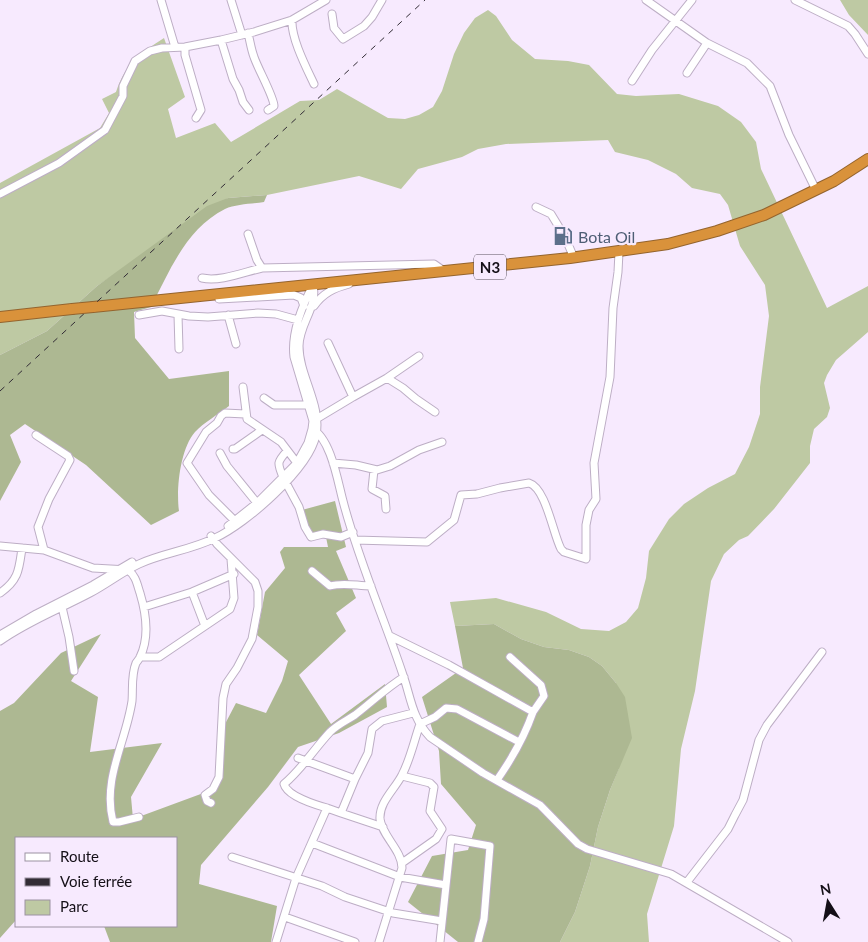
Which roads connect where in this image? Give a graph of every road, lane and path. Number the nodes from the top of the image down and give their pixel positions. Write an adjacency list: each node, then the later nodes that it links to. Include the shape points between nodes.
1 (161, 0): 14 (street)
2 (231, 0): 11 (street)
3 (326, 0): 9 (street)
4 (382, 0): 8 (street, via 364,26 343,39 334,28)
5 (646, 0): 10 (street)
6 (692, 0): 10 (street)
7 (795, 0): 16 (street, via 848,26)
8 (332, 14)
9 (292, 20): 11 (street); 19 (street, via 291,26)
10 (675, 20): 13 (street); 18 (street)
11 (245, 34): 12 (street); 21 (street, via 274,100 274,106)
12 (221, 40): 15 (street); 20 (street, via 233,79)
13 (707, 43): 17 (street); 24 (street, via 748,63 770,86)
14 (175, 47): 15 (street); 25 (street, via 150,51 135,61 105,130 59,163)
15 (184, 47): 22 (street, via 201,110)
16 (868, 54)
17 (687, 73)
18 (632, 81)
19 (314, 84)
20 (249, 110)
21 (268, 110)
22 (196, 118)
23 (868, 159): 24 (highway, N3)
24 (816, 190): 28 (highway, N3, via 717,231)
25 (0, 194)
26 (536, 207): 29 (street, via 551,214)
27 (248, 234): 30 (street)
28 (619, 252): 29 (highway, N3); 69 (street, via 610,377 595,458 596,499 589,510 586,525 586,559 561,549 538,489 529,483 461,496 454,520 427,542)
29 (574, 258): 31 (highway, N3)
30 (262, 268): 31 (street, via 434,264); 33 (street)
31 (444, 271): 32 (highway, N3)
32 (383, 277): 34 (highway, N3); 36 (street, via 331,290)
33 (202, 278)
34 (313, 284): 35 (highway, N3); 36 (street)
35 (141, 302): 36 (street, via 294,295 301,298); 40 (highway, N3, bridge)
36 (307, 309): 41 (street); 53 (street, via 298,344)
37 (139, 315): 38 (street, via 162,311)
38 (178, 315): 39 (street); 44 (street)
39 (228, 315): 41 (street, via 265,313); 42 (street)
40 (0, 316)
41 (298, 320): 50 (street, via 293,338 294,357)
42 (236, 344)
43 (328, 344): 48 (street)
44 (179, 349)
45 (418, 356): 46 (street)
46 (387, 378): 48 (street); 51 (street)
47 (243, 387): 52 (street)
48 (353, 396): 53 (street)
49 (264, 398): 50 (street, via 274,405)
50 (308, 405): 53 (street)
51 (435, 412)
52 (245, 414): 54 (street); 66 (street, via 225,413 221,416 206,432 187,463 209,495)
53 (314, 425): 60 (street); 61 (street); 63 (street, via 310,452)
54 (262, 430): 57 (street); 58 (street, via 281,442)
55 (36, 435): 72 (street, via 70,460 38,527)
56 (442, 442): 62 (street)
57 (232, 449)
58 (287, 451): 61 (street); 63 (street, via 278,464)
59 (220, 453): 64 (street)
60 (333, 462): 62 (street); 67 (street)
61 (297, 463): 63 (street)
62 (374, 470): 65 (street, via 372,489 385,496)
63 (284, 479): 64 (street); 67 (street, via 311,537 323,534 341,537); 68 (street, via 240,524)
64 (257, 503): 66 (street)
65 (386, 509)
66 (235, 521): 68 (street)
67 (353, 532): 69 (street)
68 (212, 537): 73 (street); 74 (street, via 156,552)
69 (355, 540): 77 (street)
70 (0, 546): 71 (street)
71 (22, 548): 72 (street); 79 (street, via 17,576)
72 (44, 550): 74 (street, via 93,568)
73 (231, 559): 76 (street); 100 (street, via 255,582 258,607 252,639 226,684 219,777 213,790 206,794)
74 (124, 569): 80 (street); 81 (street, via 135,576); 83 (street)
75 (312, 571): 77 (street, via 330,586 340,583)
76 (234, 574): 78 (street); 82 (street, via 233,604)
77 (371, 586): 84 (street)
78 (192, 592): 81 (street); 82 (street)
79 (0, 593)
80 (62, 607): 85 (street); 89 (street)
81 (144, 607): 87 (street, via 146,624)
82 (205, 626): 87 (street, via 159,657)
83 (0, 635)
84 (390, 636): 90 (street); 91 (street)
85 (0, 641)
86 (822, 652): 110 (street, via 767,725 759,740 736,815)
87 (140, 657): 103 (street, via 136,663 132,702 112,779 113,822)
88 (510, 657): 91 (street, via 541,685 544,696)
89 (74, 672)
90 (404, 677): 92 (street); 96 (street, via 330,732)
91 (533, 712): 94 (street)
92 (413, 713): 93 (street); 98 (street, via 382,721 372,729 368,753)
93 (420, 724): 94 (street, via 435,718 446,708 457,709); 97 (street); 99 (street, via 430,737)
94 (519, 742): 99 (street)
95 (298, 758): 96 (street)
96 (307, 762): 98 (street); 101 (street, via 284,784 285,789)
97 (402, 776): 104 (street, via 384,803 380,821); 107 (street, via 434,787 430,811 442,829 436,839)
98 (355, 779): 102 (street)
99 (497, 780): 110 (street, via 540,804 578,844 587,849 662,870)
100 (211, 804)
101 (327, 808): 102 (street); 105 (street)
102 (342, 813): 104 (street)
103 (139, 817)
104 (383, 827): 107 (street)
105 (312, 843): 108 (street); 109 (street)
106 (232, 857): 109 (street)
107 (402, 863): 108 (street)
108 (400, 877): 111 (street); 112 (street)
109 (296, 878): 112 (street); 113 (street)
110 (687, 882): 120 (street)
111 (446, 885): 114 (street); 119 (street, via 451,839 490,846 484,919)
112 (389, 911): 114 (street); 117 (street)
113 (285, 917): 115 (street); 116 (street)
114 (442, 920): 118 (street)
115 (276, 942)
116 (356, 942)
117 (379, 942)
118 (440, 942)
119 (478, 942)
120 (788, 942)

